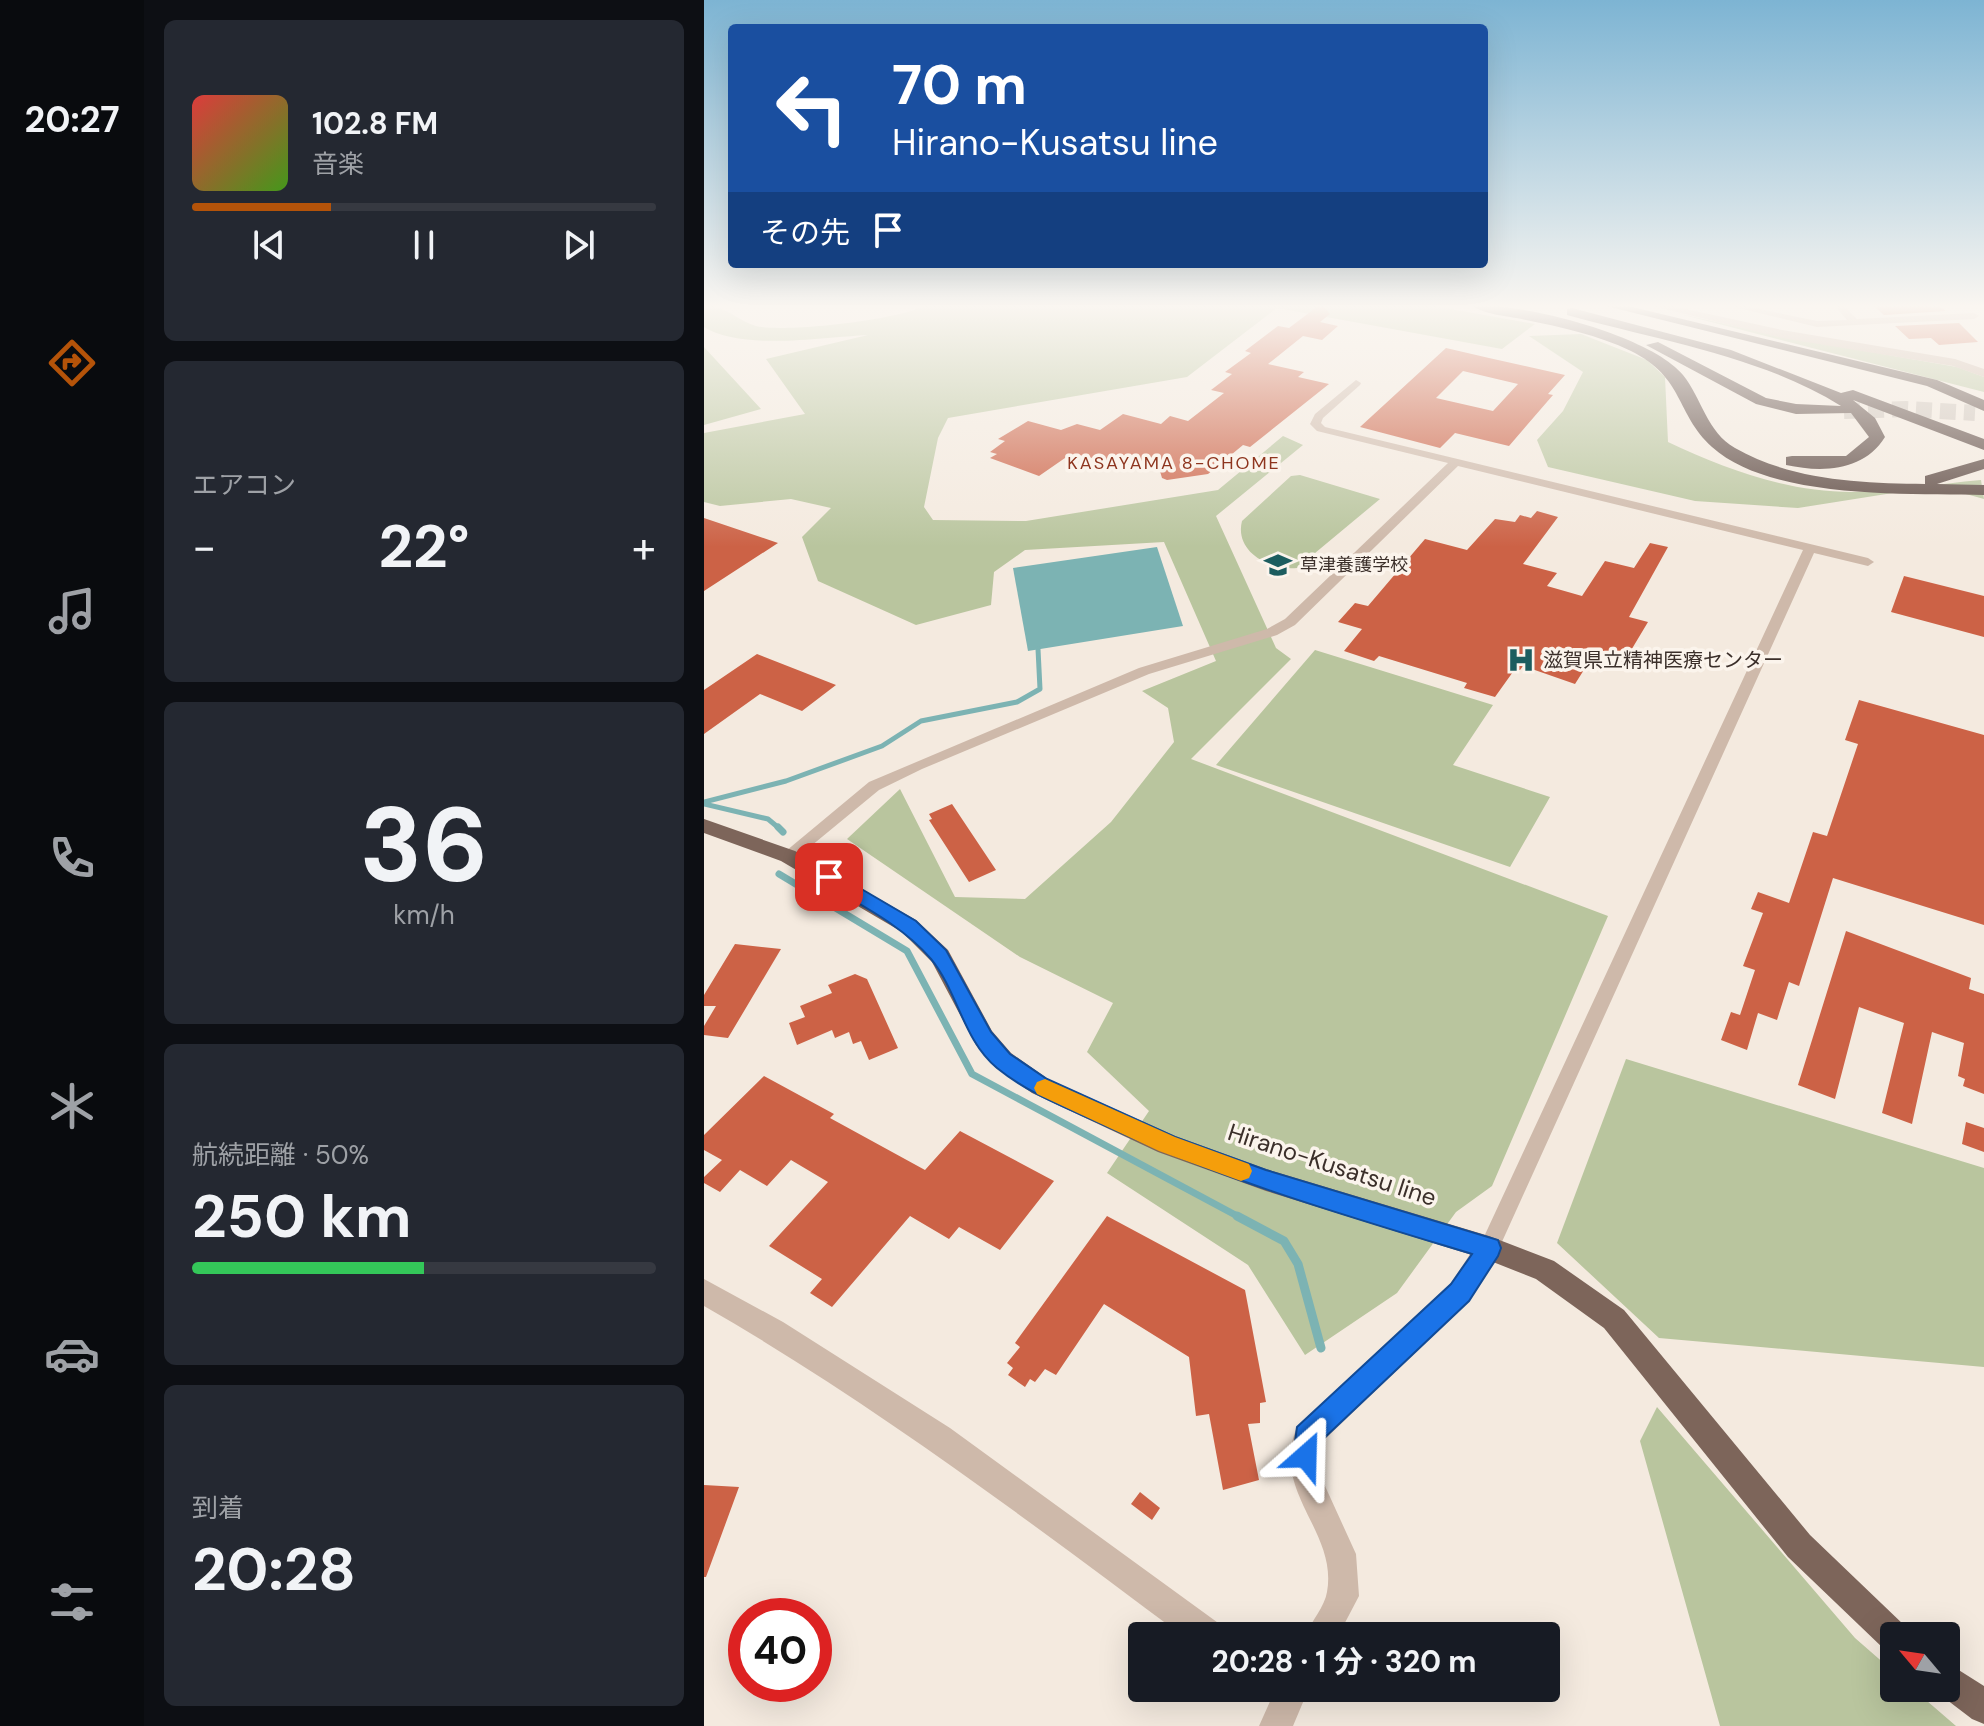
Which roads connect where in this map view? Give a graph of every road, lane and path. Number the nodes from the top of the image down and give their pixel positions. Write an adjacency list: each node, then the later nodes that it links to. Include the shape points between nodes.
1 (1352, 387): 13 (street, via 1315,424)
2 (1680, 387): 15 (highway, via 1704,430 1730,452 1779,472)
3 (1698, 387): 5 (highway, via 1715,423 1755,452 1815,464 1850,460 1873,446 1874,427 1853,407)
4 (1727, 387): 9 (highway, via 1796,409)
5 (1813, 387)
6 (1829, 387): 12 (highway)
7 (1859, 387): 11 (highway)
8 (1938, 387): 10 (highway)
9 (1844, 411)
10 (1981, 411)
11 (1984, 433)
12 (1984, 445)
13 (1456, 462): 17 (street); 20 (street, via 1290,622 1144,671 874,786)
14 (1984, 464): 15 (highway, via 1929,480)
15 (1837, 483): 16 (highway)
16 (1984, 490)
17 (1810, 548): 18 (street); 21 (street)
18 (1868, 562)
19 (704, 826): 20 (main road, Hirano-Kusatsu line)
20 (788, 856): 21 (main road, Hirano-Kusatsu line, via 909,926 940,956 984,1038 1003,1060 1040,1086 1167,1144 1266,1180)
21 (1489, 1248): 24 (street, via 1460,1292 1307,1437 1305,1476 1341,1554 1343,1596); 25 (main road, Hirano-Kusatsu line, via 1545,1270 1614,1319 1799,1546)
22 (704, 1292): 23 (street, via 940,1438)
23 (1191, 1622)
24 (1329, 1622)
25 (1880, 1624)
26 (1960, 1689): 28 (main road)
27 (1285, 1702): 29 (street)
28 (1984, 1707)
29 (1276, 1726)

